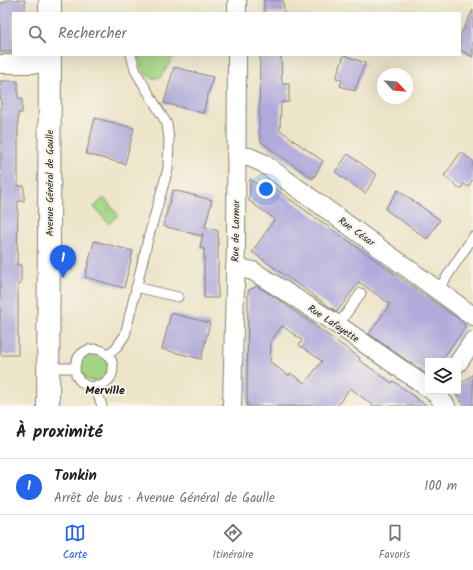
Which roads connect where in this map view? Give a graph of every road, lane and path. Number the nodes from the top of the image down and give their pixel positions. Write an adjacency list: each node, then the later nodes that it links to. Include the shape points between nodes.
1 (50, 0): 3 (main road)
2 (237, 0): 4 (street)
3 (50, 12)
4 (237, 12)
5 (131, 56): 12 (lane, via 136,72 167,124 169,139 168,169)
6 (237, 56): 9 (street, Rue de Larmor)
7 (50, 60): 8 (street); 21 (main road, Avenue Général de Gaulle)
8 (0, 64)
9 (236, 156): 11 (street, Rue de Larmor); 13 (street, Rue César, via 249,157 263,163)
10 (473, 237): 13 (lane)
11 (235, 267): 17 (street, Rue Lafayette, via 253,271); 27 (street, Rue de Larmor)
12 (136, 287): 15 (lane); 19 (lane, via 125,335)
13 (438, 290): 16 (street, Rue César)
14 (360, 293): 17 (lane)
15 (178, 296)
16 (473, 316)
17 (338, 325): 24 (street, Rue Lafayette)
18 (473, 341): 20 (street)
19 (108, 354): 22 (lane, via 103,350 90,349 79,356); 23 (lane, via 112,360 113,373 106,383)
20 (461, 359)
21 (48, 368): 22 (lane); 25 (main road, Avenue Général de Gaulle)
22 (75, 368): 23 (lane, via 80,380 89,386)
23 (95, 386): 26 (lane)
24 (425, 386)
25 (48, 406)
26 (102, 406)
27 (232, 406)

